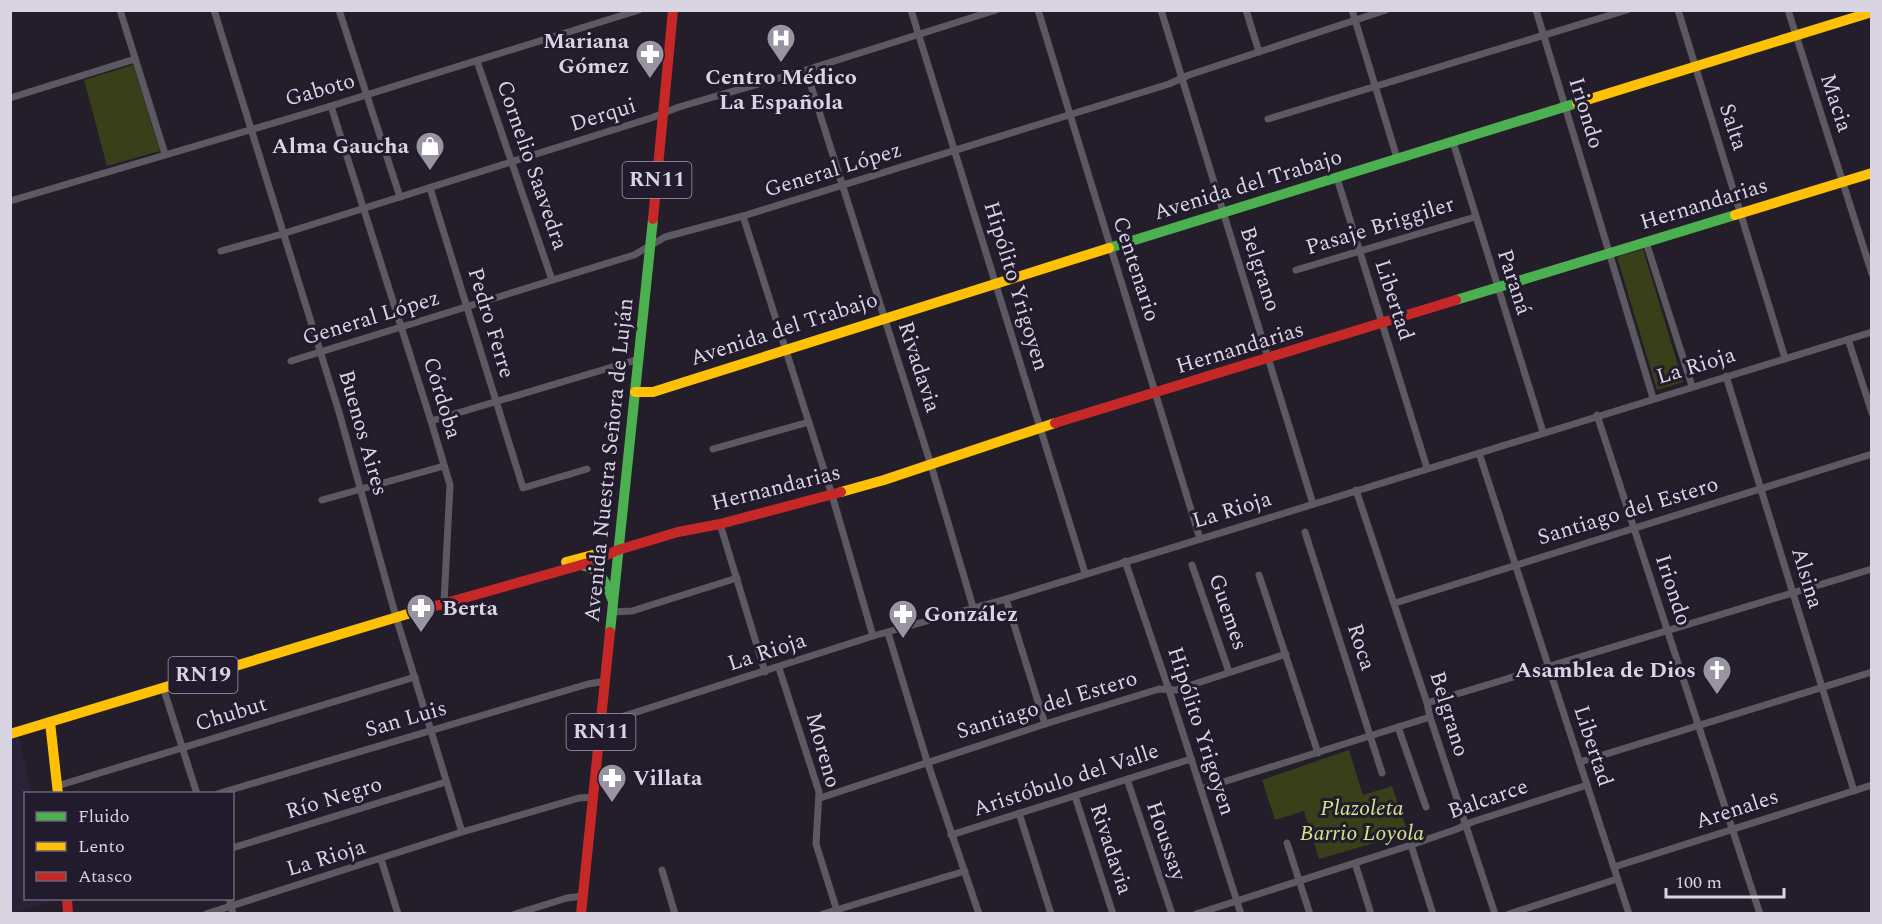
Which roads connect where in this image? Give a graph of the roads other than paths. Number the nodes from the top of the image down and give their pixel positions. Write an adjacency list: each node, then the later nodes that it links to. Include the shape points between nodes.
1 (120, 10): 23 (street)
2 (214, 10): 36 (street, Buenos Aires)
3 (339, 10): 29 (street)
4 (639, 10): 24 (street, Gaboto)
5 (673, 10): 33 (street, Avenida Nuestra Señora de Luján / RN11)
6 (911, 10): 19 (street, Hipólito Yrigoyen)
7 (996, 10): 19 (street, Derqui)
8 (1038, 10): 34 (street, Centenario)
9 (1161, 10): 27 (street, Belgrano)
10 (1246, 10): 22 (street)
11 (1352, 10): 18 (street)
12 (1386, 10): 18 (street, General López)
13 (1536, 10): 20 (street, Iriondo)
14 (1627, 10): 20 (street)
15 (1678, 10): 25 (street, Salta)
16 (1788, 10): 21 (street, Macia)
17 (1872, 12): 21 (street, Avenida del Trabajo)
18 (1355, 21): 22 (street, General López); 28 (street)
19 (918, 34): 26 (street, Derqui); 38 (street, Hipólito Yrigoyen)
20 (1544, 35): 28 (street); 32 (street, Iriondo)
21 (1796, 35): 25 (street, Avenida del Trabajo); 44 (street, Macia)
22 (1259, 52): 27 (street, General López)
23 (135, 58): 30 (street); 39 (street)
24 (477, 61): 29 (street, Gaboto); 41 (street, Cornelio Saavedra)
25 (1695, 68): 32 (street, Avenida del Trabajo); 51 (street, Salta)
26 (806, 70): 33 (street, Derqui); 45 (street, Rivadavia)
27 (1181, 79): 34 (street, General López); 50 (street, Belgrano)
28 (1375, 87): 35 (street); 40 (street)
29 (366, 95): 31 (street, Gaboto); 47 (street)
30 (10, 98)
31 (331, 106): 36 (street, Gaboto); 49 (street, Córdoba)
32 (1565, 107): 37 (street, Avenida del Trabajo); 60 (street, Iriondo)
33 (663, 113): 41 (street, Derqui); 56 (street, Avenida Nuestra Señora de Luján / RN11)
34 (1069, 116): 38 (street, General López); 57 (street, Centenario)
35 (1268, 119)
36 (249, 129): 39 (street, Gaboto); 54 (street, Buenos Aires)
37 (1452, 142): 40 (street, Avenida del Trabajo); 53 (street, Paraná)
38 (956, 151): 45 (street, General López); 64 (street, Hipólito Yrigoyen)
39 (165, 154): 48 (street, Gaboto)
40 (1396, 158): 43 (street, Avenida del Trabajo)
41 (512, 162): 46 (street, Derqui); 63 (street, Cornelio Saavedra)
42 (1872, 173): 44 (street, Hernandarias)
43 (1337, 178): 50 (street, Avenida del Trabajo); 59 (street, Libertad)
44 (1843, 182): 51 (street, Hernandarias); 62 (street, Macia)
45 (842, 185): 52 (street, General López); 67 (street, Rivadavia)
46 (430, 188): 47 (street, Derqui); 66 (street, Pedro Ferre)
47 (400, 197): 49 (street, Derqui)
48 (10, 201)
49 (362, 209): 54 (street, Derqui); 69 (street, Córdoba)
50 (1223, 213): 57 (street, Avenida del Trabajo); 76 (street, Belgrano)
51 (1741, 213): 55 (street, Hernandarias); 74 (street, Salta)
52 (743, 216): 56 (street, General López, via 665,237); 72 (street)
53 (1474, 217): 59 (street, Pasaje Briggiler); 65 (street, Paraná)
54 (282, 234): 58 (street, Derqui); 73 (street, Buenos Aires)
55 (1646, 242): 60 (street, Hernandarias); 79 (street)
56 (650, 247): 63 (street, General López); 75 (street, Avenida Nuestra Señora de Luján / RN11)
57 (1110, 248): 64 (street, Avenida del Trabajo); 81 (street, Centenario)
58 (221, 251)
59 (1359, 251): 61 (street, Pasaje Briggiler); 68 (street, Libertad)
60 (1610, 253): 65 (street, Hernandarias); 82 (street, Iriondo)
61 (1296, 270)
62 (1872, 274)
63 (552, 280): 66 (street, General López)
64 (997, 283): 67 (street, Avenida del Trabajo); 88 (street, Hipólito Yrigoyen)
65 (1498, 288): 68 (street, Hernandarias); 89 (street, Paraná)
66 (468, 307): 69 (street, General López); 83 (street, Pedro Ferre)
67 (884, 318): 72 (street, Avenida del Trabajo); 93 (street, Rivadavia)
68 (1383, 324): 76 (street, Hernandarias); 95 (street, Libertad)
69 (401, 327): 73 (street, General López); 86 (street, Córdoba)
70 (1872, 332): 71 (street, La Rioja)
71 (1848, 339): 74 (street, La Rioja); 84 (street)
72 (784, 349): 80 (street, Avenida del Trabajo, via 652,392); 87 (street)
73 (321, 352): 77 (street, General López); 98 (street, Buenos Aires)
74 (1785, 358): 78 (street, La Rioja)
75 (639, 359): 80 (street, Avenida Nuestra Señora de Luján / RN11); 83 (street)
76 (1270, 359): 81 (street, Hernandarias); 102 (street, Belgrano)
77 (291, 361)
78 (1726, 376): 79 (street, La Rioja); 97 (street, Alsina)
79 (1692, 386): 82 (street, La Rioja)
80 (635, 392): 107 (street, Avenida Nuestra Señora de Luján / RN11)
81 (1157, 393): 88 (street, Hernandarias); 106 (street, Centenario)
82 (1653, 398): 85 (street, La Rioja)
83 (495, 402): 86 (street); 96 (street, Pedro Ferre, via 523,488)
84 (1872, 412)
85 (1598, 415): 89 (street, La Rioja); 104 (street, Iriondo)
86 (431, 421): 94 (street, Córdoba)
87 (809, 422): 90 (street); 100 (street)
88 (1040, 428): 93 (street, Hernandarias); 113 (street, Hipólito Yrigoyen)
89 (1543, 432): 91 (street, La Rioja)
90 (713, 449)
91 (1479, 453): 95 (street, La Rioja); 111 (street, Libertad)
92 (1872, 454): 97 (street, Santiago del Estero)
93 (931, 465): 100 (street, Hernandarias); 121 (street, Rivadavia)
94 (444, 466): 98 (street); 119 (street, Córdoba, via 450,490)
95 (1427, 468): 99 (street, La Rioja)
96 (587, 469)
97 (1761, 489): 104 (street, Santiago del Estero); 117 (street, Alsina)
98 (361, 490): 101 (street); 123 (street, Buenos Aires)
99 (1356, 490): 102 (street, La Rioja); 120 (street, Belgrano)
100 (832, 495): 103 (street, Hernandarias); 126 (street)
101 (322, 500)
102 (1313, 504): 106 (street, La Rioja)
103 (720, 524): 107 (street, Hernandarias); 115 (street)
104 (1634, 529): 111 (street, Santiago del Estero); 124 (street, Iriondo)
105 (1305, 532): 147 (street, Roca)
106 (1200, 539): 108 (street, La Rioja)
107 (618, 550): 109 (street, RN19); 116 (street, RN19, via 587,555); 122 (street, Avenida Nuestra Señora de Luján / RN11)
108 (1125, 561): 113 (street, La Rioja); 137 (street, Hipólito Yrigoyen)
109 (581, 565): 116 (street, RN19); 122 (street, via 590,565 602,574)
110 (1192, 565): 131 (street, Guemes)
111 (1515, 565): 120 (street, Santiago del Estero); 128 (street, Libertad)
112 (1872, 569): 117 (street)
113 (1085, 573): 118 (street, La Rioja)
114 (1259, 575): 127 (street)
115 (737, 578): 122 (street, via 632,611); 130 (street)
116 (496, 588): 119 (street, RN19)
117 (1792, 593): 124 (street); 136 (street, Alsina)
118 (1006, 599): 121 (street, La Rioja); 142 (street)
119 (444, 603): 123 (street, RN19)
120 (1395, 603): 138 (street, Belgrano)
121 (973, 607): 125 (street, La Rioja)
122 (613, 608): 134 (street, Avenida Nuestra Señora de Luján / RN11)
123 (396, 617): 133 (street, Buenos Aires); 135 (street, RN19)
124 (1668, 631): 128 (street); 143 (street, Iriondo)
125 (888, 633): 126 (street, La Rioja); 151 (street)
126 (873, 636): 129 (street, La Rioja)
127 (1286, 654): 131 (street, Santiago del Estero); 149 (street)
128 (1549, 667): 138 (street); 152 (street, Libertad)
129 (779, 668): 130 (street, La Rioja); 165 (street, Moreno)
130 (765, 672): 139 (street, La Rioja, via 618,718)
131 (1229, 672): 137 (street, Santiago del Estero)
132 (1872, 672): 136 (street)
133 (415, 677): 145 (street, Buenos Aires); 148 (street, Chubut)
134 (606, 681): 139 (street, Avenida Nuestra Señora de Luján / RN11); 145 (street, San Luis)
135 (164, 687): 141 (street, RN19); 148 (street)
136 (1822, 687): 143 (street); 160 (street, Alsina)
137 (1169, 690): 142 (street, Santiago del Estero, via 1159,689); 150 (street, Hipólito Yrigoyen)
138 (1428, 703): 140 (street, Belgrano)
139 (602, 717): 164 (street, Avenida Nuestra Señora de Luján / RN11)
140 (1430, 717): 144 (street); 168 (street, Belgrano)
141 (50, 722): 146 (street, RN19); 159 (street)
142 (1045, 724): 151 (street, Santiago del Estero)
143 (1699, 725): 152 (street); 169 (street, Iriondo)
144 (1398, 727): 147 (street); 166 (street)
145 (431, 730): 155 (street, Buenos Aires); 162 (street, San Luis)
146 (10, 734)
147 (1370, 735): 149 (street); 153 (street, Roca)
148 (184, 747): 159 (street, Chubut); 161 (street)
149 (1318, 753): 158 (street)
150 (1191, 759): 154 (street, Aristóbulo del Valle); 158 (street, Hipólito Yrigoyen)
151 (927, 761): 165 (street, Santiago del Estero); 171 (street)
152 (1580, 762): 156 (street, Libertad)
153 (1382, 773)
154 (1127, 779): 163 (street, Aristóbulo del Valle); 195 (street, Houssay)
155 (446, 782): 170 (street, Buenos Aires); 174 (street, Río Negro)
156 (1587, 785): 168 (street, Balcarce); 177 (street, Libertad)
157 (1872, 785): 160 (street, Arenales)
158 (1201, 789): 183 (street, Hipólito Yrigoyen)
159 (58, 790)
160 (1854, 791): 169 (street, Arenales)
161 (196, 792)
162 (223, 792)
163 (1075, 796): 167 (street, Aristóbulo del Valle); 194 (street, Rivadavia)
164 (594, 797): 170 (street, La Rioja); 182 (street, Avenida Nuestra Señora de Luján / RN11)
165 (820, 798): 185 (street, Moreno, via 815,837)
166 (1426, 807)
167 (1019, 813): 171 (street, Aristóbulo del Valle); 193 (street)
168 (1465, 826): 173 (street, Balcarce); 201 (street, Belgrano)
169 (1732, 829): 177 (street, Arenales); 204 (street, Iriondo)
170 (462, 832): 175 (street, La Rioja)
171 (951, 835): 179 (street)
172 (1287, 843): 181 (street)
173 (1411, 845): 176 (street, Balcarce); 200 (street)
174 (234, 847)
175 (381, 859): 184 (street, La Rioja); 187 (street)
176 (1355, 863): 181 (street, Balcarce); 199 (street)
177 (1614, 867): 180 (street, Libertad)
178 (662, 870): 190 (street)
179 (965, 871): 185 (street); 192 (street)
180 (1617, 879): 202 (street); 203 (street, Libertad)
181 (1299, 880): 183 (street, Balcarce); 198 (street)
182 (583, 896): 188 (street); 189 (street, Avenida Nuestra Señora de Luján / RN11)
183 (1236, 900): 196 (street, Balcarce); 197 (street, Hipólito Yrigoyen)
184 (231, 906): 186 (street, La Rioja)
185 (837, 911): 191 (street)
186 (206, 914)
187 (398, 914)
188 (515, 914)
189 (581, 914)
190 (675, 914)
191 (823, 914)
192 (979, 914)
193 (1051, 914)
194 (1113, 914)
195 (1172, 914)
196 (1196, 914)
197 (1241, 914)
198 (1310, 914)
199 (1371, 914)
200 (1433, 914)
201 (1495, 914)
202 (1509, 914)
203 (1629, 914)
204 (1760, 914)

